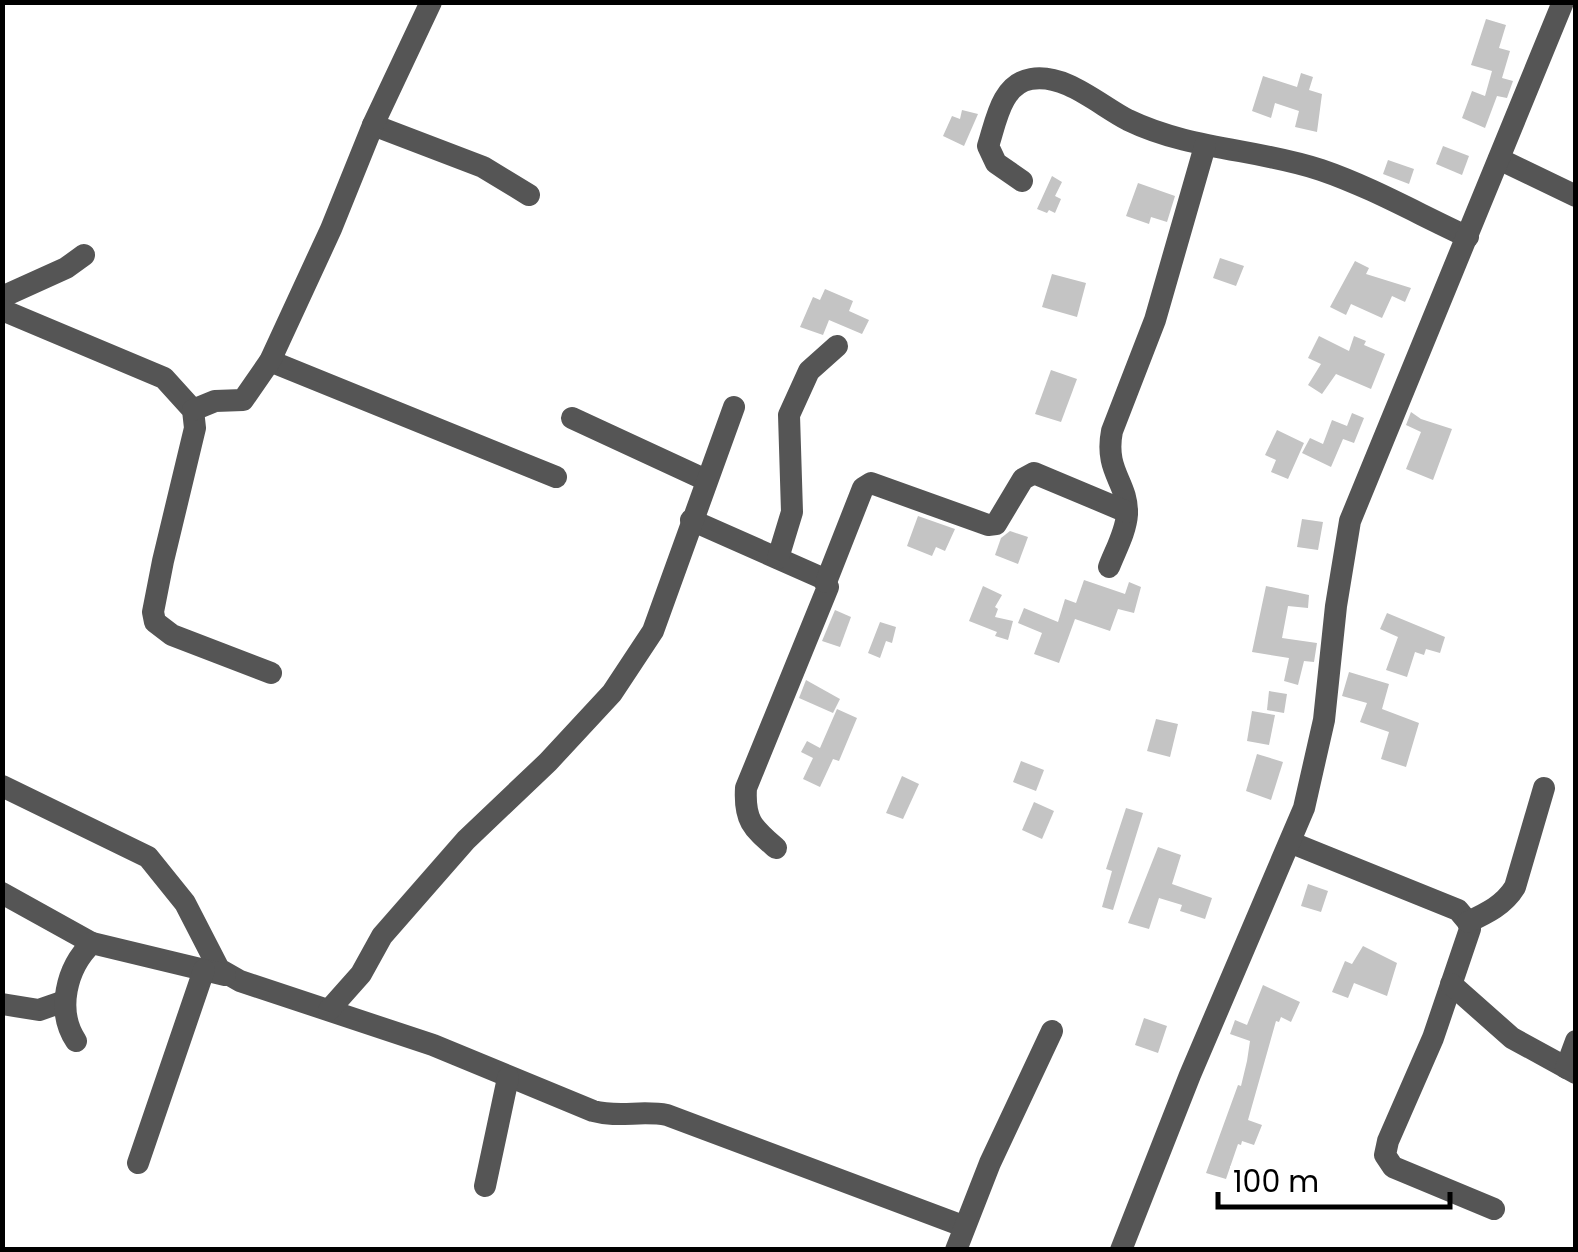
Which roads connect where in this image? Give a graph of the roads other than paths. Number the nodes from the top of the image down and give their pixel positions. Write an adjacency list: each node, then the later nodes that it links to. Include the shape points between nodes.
1 (431, 2): 3 (street)
2 (1563, 2): 5 (street)
3 (373, 125): 7 (street, via 484,167); 14 (street)
4 (1206, 146): 6 (street, via 1131,121 1074,89 1030,79 1004,99 988,146 996,163); 9 (street, via 1321,170); 20 (street, via 1155,320 1108,448)
5 (1499, 159): 8 (street); 9 (street)
6 (1022, 181)
7 (529, 196)
8 (1576, 196)
9 (1468, 237): 28 (street, via 1350,520 1324,720)
10 (84, 255): 11 (street)
11 (2, 296)
12 (2, 310): 16 (street, via 164,378)
13 (837, 346): 22 (street, via 809,370 788,415 792,512)
14 (270, 360): 16 (street, via 243,400); 18 (street)
15 (734, 407): 19 (street)
16 (193, 410): 25 (street, via 195,428 154,622)
17 (572, 418): 19 (street)
18 (556, 477)
19 (706, 480): 21 (street)
20 (1127, 512): 23 (street); 24 (street, via 1034,473 1023,478 996,524 988,525 871,483)
21 (692, 520): 22 (street); 37 (street, via 653,631 612,693 466,840 382,936 361,974)
22 (778, 558): 24 (street)
23 (1109, 567)
24 (826, 582): 29 (street, via 746,788 750,825)
25 (271, 673)
26 (2, 786): 33 (street, via 148,856 185,903)
27 (1544, 788): 31 (street, via 1516,888)
28 (1292, 843): 31 (street, via 1458,910); 48 (street)
29 (776, 848)
30 (2, 893): 32 (street)
31 (1468, 922): 34 (street)
32 (92, 943): 33 (street); 35 (street)
33 (215, 972): 37 (street); 43 (street)
34 (1451, 984): 41 (street, via 1512,1038); 45 (street, via 1385,1154 1392,1167)
35 (64, 1001): 36 (street, via 38,1010); 39 (street)
36 (2, 1004)
37 (329, 1010): 42 (street)
38 (1052, 1031): 46 (street)
39 (76, 1041)
40 (1576, 1041): 41 (street)
41 (1571, 1070)
42 (508, 1078): 44 (street); 46 (street, via 606,1114 667,1114)
43 (138, 1164)
44 (486, 1186)
45 (1494, 1209)
46 (964, 1226): 47 (street)
47 (956, 1250)
48 (1121, 1250)

